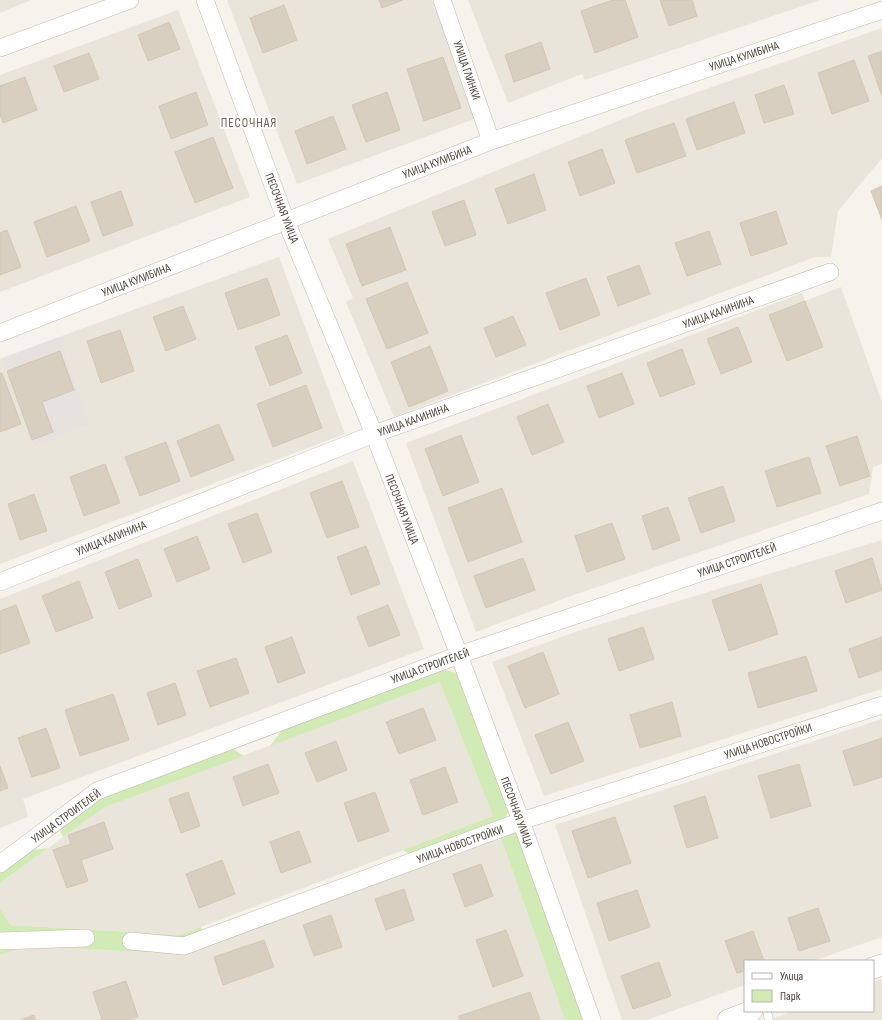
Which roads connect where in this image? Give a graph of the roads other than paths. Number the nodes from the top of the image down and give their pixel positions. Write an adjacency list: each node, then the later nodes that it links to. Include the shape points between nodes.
1 (130, 0): 5 (street)
2 (205, 0): 7 (street, ПЕСОЧНАЯ УЛИЦА)
3 (442, 0): 6 (street, УЛИЦА ГЛИНКИ)
4 (882, 10): 6 (street, УЛИЦА КУЛИБИНА)
5 (0, 48)
6 (491, 141): 7 (street, УЛИЦА КУЛИБИНА)
7 (286, 221): 9 (street, УЛИЦА КУЛИБИНА); 10 (street, ПЕСОЧНАЯ УЛИЦА)
8 (830, 272): 10 (street, УЛИЦА КАЛИНИНА)
9 (0, 333)
10 (374, 434): 12 (street, УЛИЦА КАЛИНИНА); 13 (street, ПЕСОЧНАЯ УЛИЦА)
11 (882, 511): 13 (street, УЛИЦА СТРОИТЕЛЕЙ)
12 (0, 582)
13 (458, 655): 15 (street, ПЕСОЧНАЯ УЛИЦА); 16 (street, УЛИЦА СТРОИТЕЛЕЙ, via 97,791)
14 (882, 705): 15 (street, УЛИЦА НОВОСТРОЙКИ)
15 (521, 821): 19 (street, УЛИЦА НОВОСТРОЙКИ, via 184,946); 21 (street, ПЕСОЧНАЯ УЛИЦА)
16 (0, 864)
17 (86, 938): 18 (street)
18 (0, 941)
19 (131, 941)
20 (749, 1012): 22 (street)
21 (592, 1020)
22 (728, 1020)

